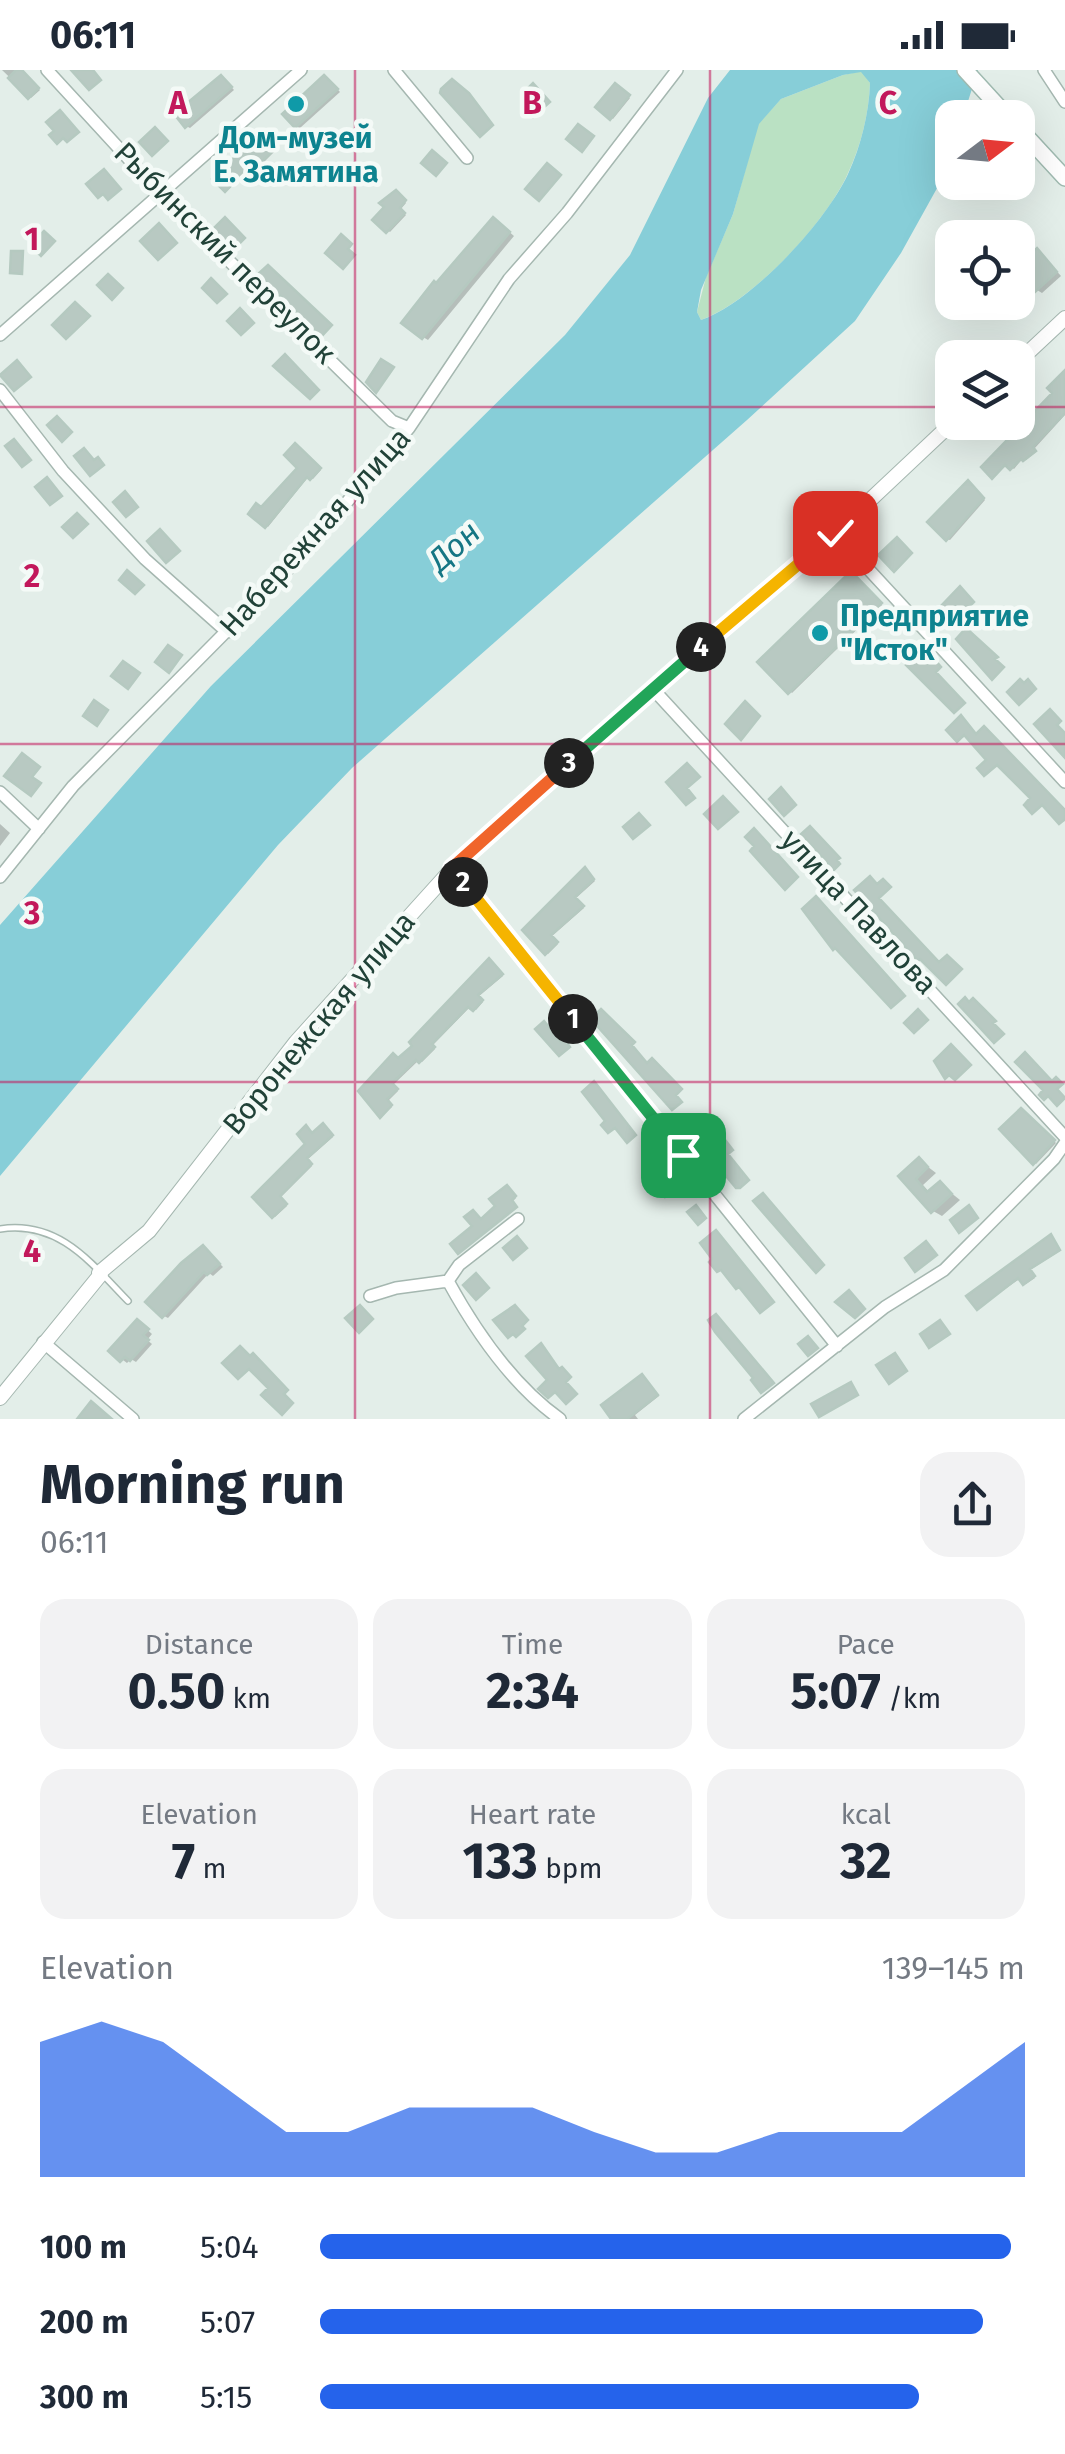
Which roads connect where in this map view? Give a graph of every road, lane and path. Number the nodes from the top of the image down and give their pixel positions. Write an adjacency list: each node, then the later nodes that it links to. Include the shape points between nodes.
1 (47, 70): 12 (street, Рыбинский переулок)
2 (301, 70): 12 (street)
3 (394, 70): 10 (street)
4 (677, 70): 17 (street, Набережная улица, via 509,279)
5 (965, 70): 7 (main road)
6 (1044, 70): 8 (street)
7 (992, 100)
8 (1065, 102)
9 (1035, 145): 11 (main road)
10 (468, 158)
11 (1065, 178)
12 (159, 192): 14 (street); 17 (street, Рыбинский переулок, via 392,421)
13 (1065, 318): 15 (street)
14 (0, 335)
15 (1035, 346)
16 (0, 390): 20 (street, via 63,471)
17 (409, 428): 20 (street, Набережная улица, via 306,552)
18 (935, 439): 19 (street, Воронежская улица)
19 (835, 533): 21 (street, Воронежская улица); 22 (street)
20 (227, 632): 24 (street, Набережная улица, via 73,786)
21 (652, 688): 25 (street, Воронежская улица); 27 (street, улица Павлова)
22 (1065, 782)
23 (0, 792): 24 (street)
24 (39, 829): 26 (street, Набережная улица)
25 (452, 868): 30 (street, Воронежская улица, via 296,1042 150,1231); 35 (street)
26 (0, 877)
27 (1065, 1140): 35 (street, via 944,1270)
28 (518, 1218): 31 (street, via 459,1264)
29 (0, 1229): 30 (lane, via 56,1235)
30 (100, 1273): 33 (lane); 34 (street, Воронежская улица)
31 (448, 1281): 32 (street); 38 (street, via 510,1372)
32 (370, 1296)
33 (128, 1302)
34 (43, 1342): 36 (street, Воронежская улица); 37 (street)
35 (837, 1346): 39 (street)
36 (0, 1398)
37 (133, 1419)
38 (560, 1419)
39 (744, 1419)

